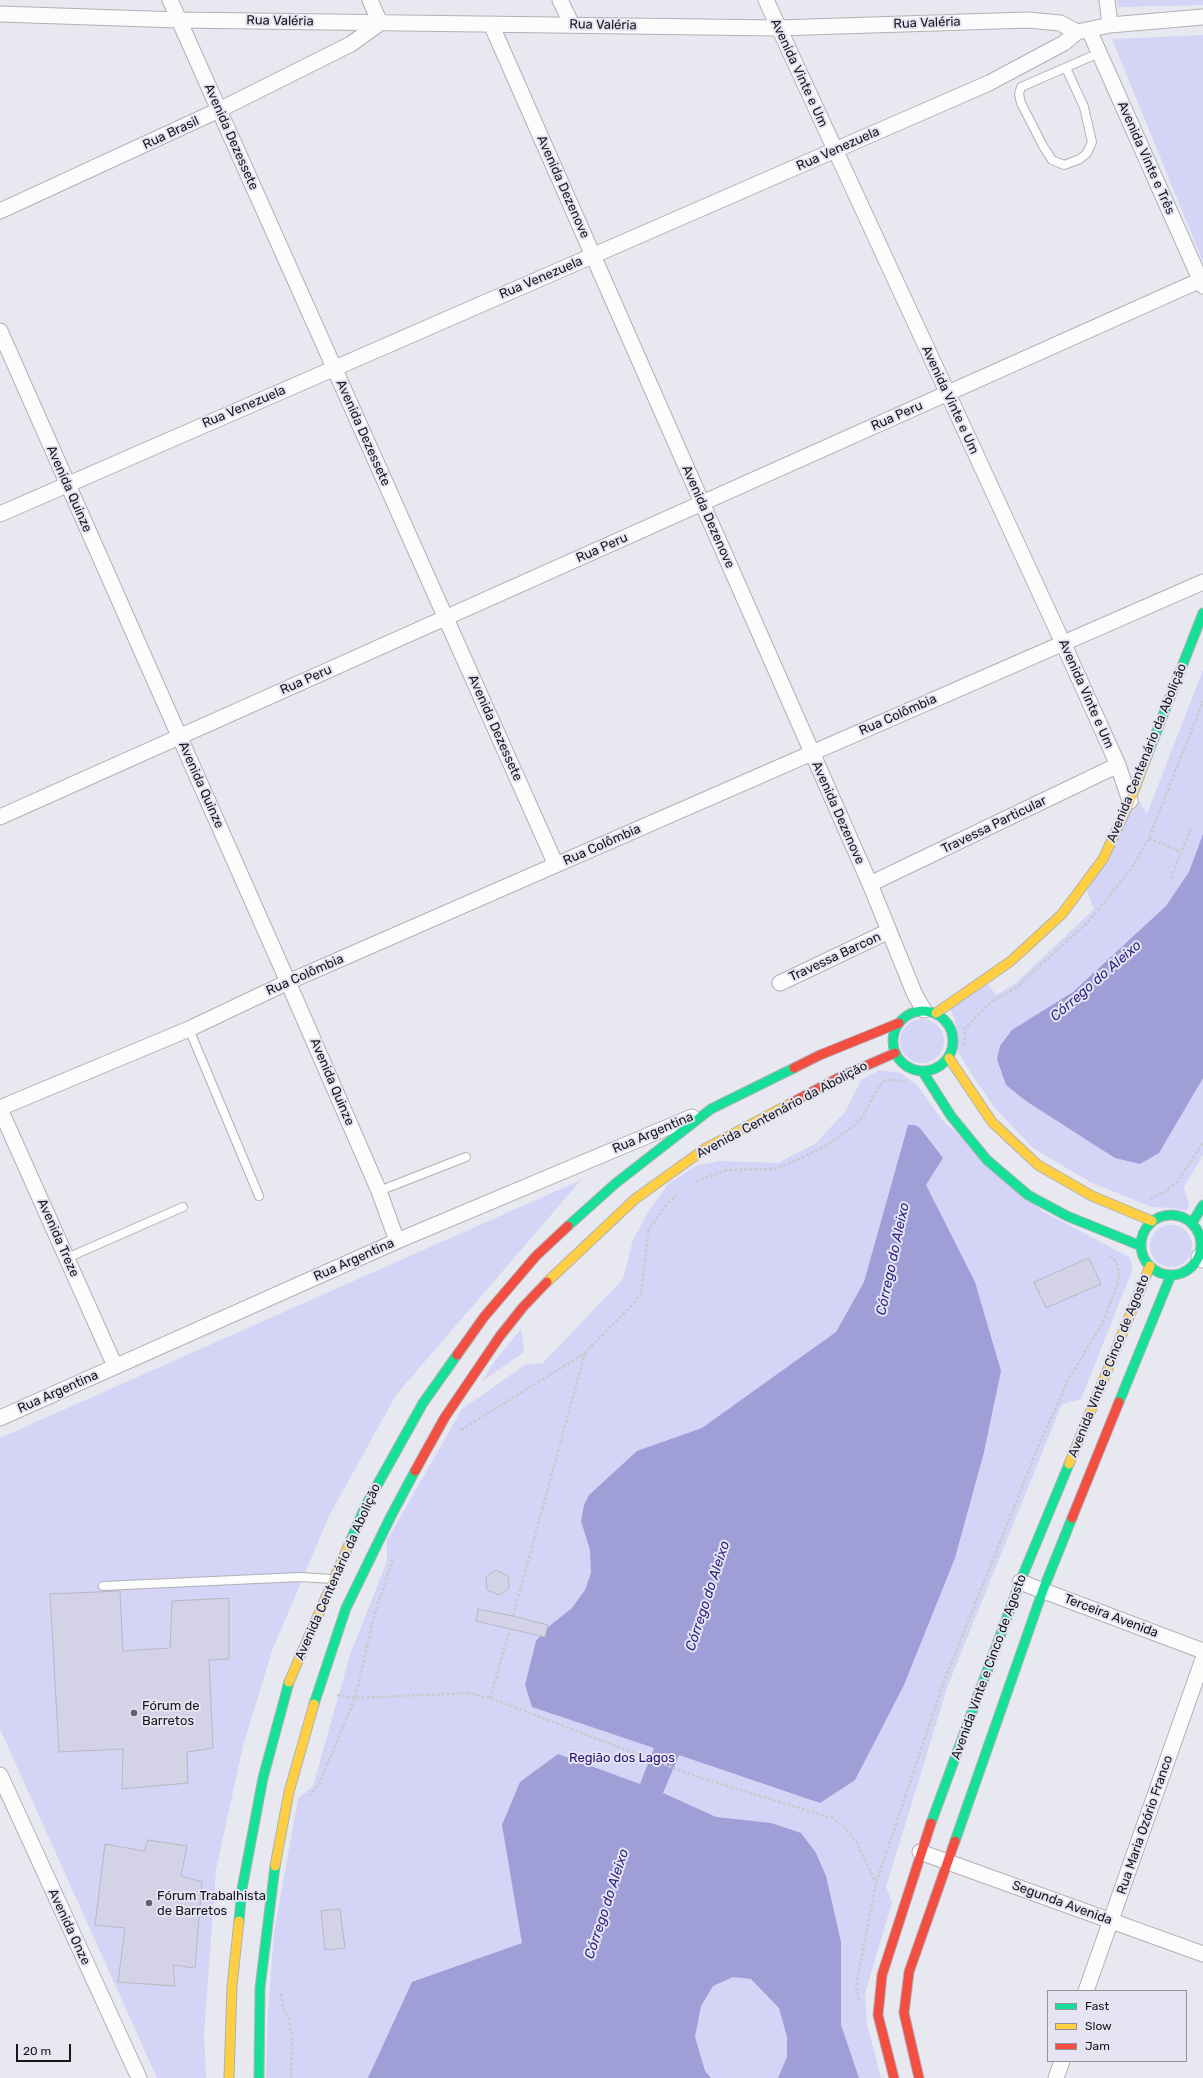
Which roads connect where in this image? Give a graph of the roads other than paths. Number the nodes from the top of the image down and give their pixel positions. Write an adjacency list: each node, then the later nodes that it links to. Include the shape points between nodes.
1 (170, 0): 8 (street, Avenida Dezessete)
2 (370, 0): 9 (street)
3 (560, 0): 11 (street)
4 (766, 0): 13 (street, Avenida Vinte e Um)
5 (1107, 0): 12 (street)
6 (0, 14): 8 (street, Rua Valéria)
7 (1203, 17): 12 (street)
8 (179, 20): 9 (street, Rua Valéria); 17 (street, Avenida Dezessete)
9 (380, 23): 10 (street, Rua Valéria); 17 (street, Rua Brasil, via 351,44)
10 (491, 24): 11 (street, Rua Valéria); 20 (street, Avenida Dezenove)
11 (572, 25): 13 (street, Rua Valéria)
12 (1110, 25): 14 (street)
13 (778, 28): 14 (street, Rua Valéria, via 1044,20); 18 (street, Avenida Vinte e Um)
14 (1083, 31): 15 (street, Avenida Vinte e Três); 18 (street, Rua Venezuela, via 988,83)
15 (1099, 53): 16 (lane); 21 (street, Avenida Vinte e Três)
16 (1066, 68): 16 (lane, via 1084,107 1092,142 1087,153 1080,159 1064,165 1052,160 1043,146 1019,94 1021,87)
17 (219, 110): 19 (street, Rua Brasil); 23 (street, Avenida Dezessete)
18 (835, 151): 20 (street, Rua Venezuela); 24 (street, Avenida Vinte e Um)
19 (0, 211)
20 (593, 256): 23 (street, Rua Venezuela); 26 (street, Avenida Dezenove)
21 (1202, 282): 24 (street, Rua Peru)
22 (0, 331): 25 (street, Avenida Quinze)
23 (334, 368): 25 (street, Rua Venezuela); 30 (street, Avenida Dezessete)
24 (948, 394): 26 (street, Rua Peru); 31 (street, Avenida Vinte e Um)
25 (67, 484): 27 (street, Rua Venezuela); 32 (street, Avenida Quinze)
26 (702, 503): 30 (street, Rua Peru); 33 (street, Avenida Dezenove)
27 (0, 514)
28 (1203, 582): 31 (street, Rua Colômbia)
29 (1203, 613): 35 (street, Avenida Centenário da Abolição)
30 (446, 618): 32 (street, Rua Peru); 37 (street, Avenida Dezessete)
31 (1064, 643): 33 (street, Rua Colômbia); 34 (street, Avenida Vinte e Um)
32 (179, 737): 36 (street, Rua Peru); 40 (street, Avenida Quinze)
33 (812, 753): 37 (street, Rua Colômbia); 38 (street, Avenida Dezenove)
34 (1118, 765): 35 (street, Avenida Vinte e Um); 38 (street, Travessa Particular)
35 (1130, 801): 42 (street, Avenida Centenário da Abolição, via 1103,859 1062,914 1011,961)
36 (0, 817)
37 (556, 865): 40 (street, Rua Colômbia)
38 (870, 884): 39 (street, Avenida Dezenove)
39 (889, 931): 41 (street, Travessa Barcon); 42 (street, Avenida Dezenove)
40 (288, 982): 44 (street, Rua Colômbia); 51 (street, Avenida Quinze)
41 (780, 983)
42 (930, 1012): 43 (street, via 911,1013); 46 (street, via 945,1019 951,1027 954,1038)
43 (899, 1023): 45 (street, via 893,1037); 49 (street, Avenida Centenário da Abolição, via 820,1055)
44 (189, 1029): 48 (street, Rua Colômbia); 52 (lane)
45 (895, 1053): 47 (street, via 906,1067); 80 (street, Avenida Centenário da Abolição, via 838,1078 706,1148 635,1199 558,1270 523,1307 445,1417 395,1509 346,1608 317,1692 289,1792 271,1890 260,1988)
46 (949, 1058): 47 (street, via 938,1068); 55 (street, via 992,1122 1038,1165 1092,1196)
47 (923, 1072): 58 (street, via 951,1116 986,1160 1028,1195 1067,1216)
48 (0, 1108): 59 (street, Avenida Treze)
49 (711, 1109): 57 (street, Rua Argentina); 65 (street, Avenida Centenário da Abolição, via 616,1183 536,1256 484,1317 423,1403 365,1507)
50 (466, 1157): 51 (lane)
51 (379, 1191): 57 (street, Avenida Quinze)
52 (259, 1196)
53 (1203, 1205): 56 (street)
54 (183, 1207): 59 (lane)
55 (1152, 1221): 56 (street, via 1165,1215 1180,1216); 58 (street, via 1144,1232)
56 (1192, 1223): 60 (street, via 1199,1233)
57 (397, 1241): 63 (street, Rua Argentina)
58 (1141, 1246): 61 (street, via 1143,1257)
59 (67, 1258): 63 (street, Avenida Treze)
60 (1201, 1258): 62 (street, via 1182,1273)
61 (1150, 1266): 62 (street, via 1160,1273); 66 (street, Avenida Vinte e Cinco de Agosto)
62 (1171, 1275): 68 (street, Avenida Vinte e Cinco de Agosto)
63 (115, 1366): 64 (street, Rua Argentina)
64 (0, 1418)
65 (332, 1579): 67 (lane); 79 (street, Avenida Centenário da Abolição, via 288,1685 263,1778 242,1897 232,1986)
66 (1020, 1582): 68 (street, Terceira Avenida); 72 (street, Avenida Vinte e Cinco de Agosto)
67 (103, 1586)
68 (1042, 1590): 69 (street, Terceira Avenida); 73 (street, Avenida Vinte e Cinco de Agosto)
69 (1203, 1650)
70 (1203, 1659): 74 (street, Rua Maria Ozório Franco)
71 (0, 1776): 78 (street, Avenida Onze)
72 (920, 1852): 73 (street, Segunda Avenida); 81 (street, Avenida Vinte e Cinco de Agosto, via 882,1975 878,2015)
73 (948, 1862): 74 (street, Segunda Avenida); 82 (street, Avenida Vinte e Cinco de Agosto, via 909,1972 904,2013)
74 (1111, 1920): 75 (street, Segunda Avenida); 76 (street, Rua Maria Ozório Franco)
75 (1203, 1954)
76 (1086, 1990)
77 (1062, 2062): 83 (street)
78 (139, 2078)
79 (229, 2078)
80 (259, 2078)
81 (894, 2078)
82 (919, 2078)
83 (1056, 2078)

